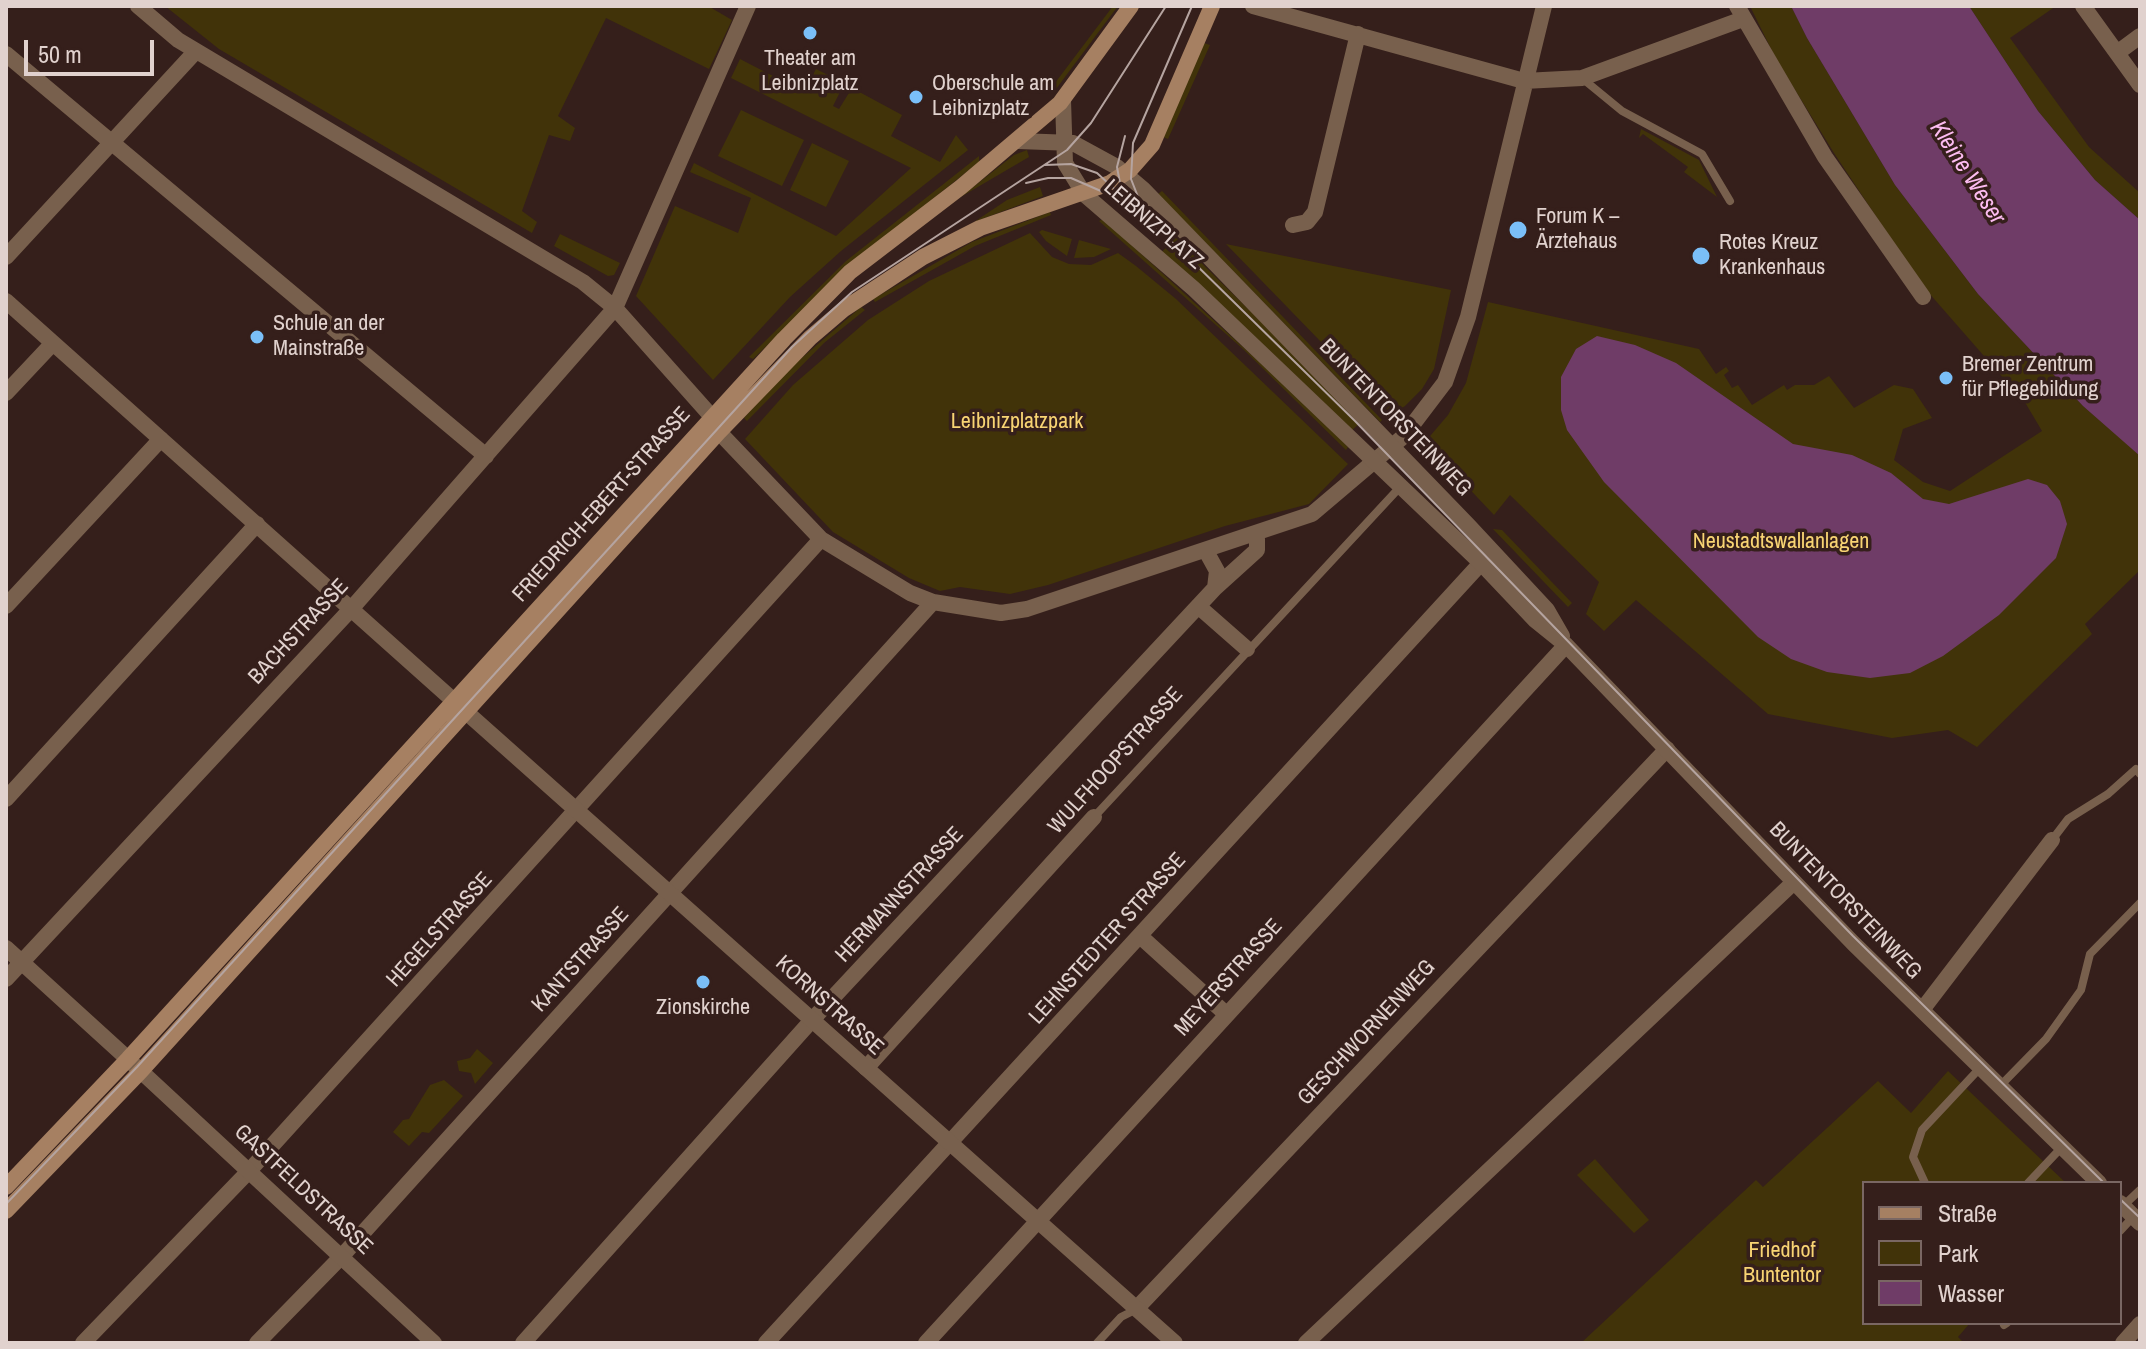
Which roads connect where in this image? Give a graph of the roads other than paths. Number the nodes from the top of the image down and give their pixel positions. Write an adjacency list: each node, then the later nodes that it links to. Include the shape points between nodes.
1 (138, 6): 12 (street)
2 (748, 6): 31 (street, BACHSTRASSE)
3 (1131, 6): 18 (main road, FRIEDRICH-EBERT-STRASSE)
4 (1212, 6): 22 (main road, LEIBNIZPLATZ, via 1152,145)
5 (1253, 6): 8 (street)
6 (1544, 6): 16 (street)
7 (2083, 6): 13 (street)
8 (1306, 13): 10 (street)
9 (1740, 13): 15 (street); 29 (street, via 1825,157)
10 (1358, 34): 16 (street); 25 (street, via 1315,212 1307,222)
11 (2140, 36): 13 (street)
12 (196, 51): 21 (street); 31 (street, via 583,282)
13 (2117, 53): 17 (street)
14 (6, 54): 21 (street)
15 (1582, 78): 16 (street); 24 (lane, via 1622,111 1702,154)
16 (1524, 81): 36 (street, via 1489,244 1445,382 1414,427)
17 (2140, 85)
18 (1063, 100): 19 (main road, FRIEDRICH-EBERT-STRASSE); 20 (street, LEIBNIZPLATZ)
19 (1018, 141): 20 (street, LEIBNIZPLATZ); 34 (main road, FRIEDRICH-EBERT-STRASSE, via 850,272)
20 (1061, 141): 22 (street, LEIBNIZPLATZ, via 1096,154); 23 (street, LEIBNIZPLATZ, via 1065,163)
21 (112, 143): 26 (street); 37 (street)
22 (1126, 174): 23 (main road, LEIBNIZPLATZ); 27 (street, LEIBNIZPLATZ)
23 (1084, 194): 28 (street, LEIBNIZPLATZ); 34 (main road, FRIEDRICH-EBERT-STRASSE, via 980,228 923,257 864,295)
24 (1730, 201)
25 (1293, 225)
26 (6, 257)
27 (1215, 264): 36 (street, BUNTENTORSTEINWEG)
28 (1194, 289): 36 (street, BUNTENTORSTEINWEG)
29 (1923, 297)
30 (6, 301): 32 (street, KORNSTRASSE)
31 (615, 308): 34 (street); 37 (street, BACHSTRASSE)
32 (53, 343): 33 (street); 35 (street, KORNSTRASSE)
33 (6, 393)
34 (716, 425): 41 (street); 51 (main road, FRIEDRICH-EBERT-STRASSE)
35 (161, 439): 39 (street, KORNSTRASSE); 46 (street)
36 (1383, 455): 38 (street, BUNTENTORSTEINWEG); 40 (street, via 1312,514); 49 (street, BUNTENTORSTEINWEG, via 1547,610)
37 (486, 456): 48 (street, BACHSTRASSE)
38 (1401, 486): 43 (street, BUNTENTORSTEINWEG); 50 (lane, WULFHOOPSTRASSE)
39 (257, 524): 48 (street, KORNSTRASSE); 54 (street)
40 (1257, 534): 42 (street); 44 (street, HERMANNSTRASSE, via 1257,550)
41 (821, 539): 45 (street); 55 (street, HEGELSTRASSE)
42 (1206, 551): 44 (street, via 1217,571); 45 (street, via 1027,609 1001,613)
43 (1481, 563): 49 (street, BUNTENTORSTEINWEG); 61 (street, LEHNSTEDTER STRASSE)
44 (1215, 588): 47 (street, HERMANNSTRASSE)
45 (933, 602): 59 (street, KANTSTRASSE)
46 (6, 606)
47 (1198, 606): 50 (street); 67 (street, HERMANNSTRASSE)
48 (352, 608): 51 (street, KORNSTRASSE); 63 (street, BACHSTRASSE)
49 (1566, 645): 52 (street, BUNTENTORSTEINWEG); 66 (street, MEYERSTRASSE)
50 (1247, 649): 56 (lane, WULFHOOPSTRASSE)
51 (460, 706): 55 (street, KORNSTRASSE); 68 (main road, FRIEDRICH-EBERT-STRASSE); 71 (main road, FRIEDRICH-EBERT-STRASSE)
52 (1667, 749): 58 (street, BUNTENTORSTEINWEG); 85 (street, GESCHWORNENWEG)
53 (2140, 774): 57 (lane, via 2136,769 2068,819)
54 (6, 799)
55 (579, 810): 59 (street, KORNSTRASSE); 75 (street, HEGELSTRASSE)
56 (1094, 817): 69 (street, WULFHOOPSTRASSE)
57 (2052, 840): 65 (street)
58 (1794, 882): 65 (street, BUNTENTORSTEINWEG); 95 (street)
59 (672, 893): 67 (street, KORNSTRASSE); 84 (street, KANTSTRASSE)
60 (2140, 903): 72 (lane, via 2090,954 2081,990 2046,1039)
61 (1140, 936): 66 (street); 73 (street, LEHNSTEDTER STRASSE)
62 (6, 948): 63 (street)
63 (22, 962): 64 (street, BACHSTRASSE); 68 (street)
64 (6, 979)
65 (1922, 1010): 70 (street, BUNTENTORSTEINWEG)
66 (1225, 1013): 83 (street, MEYERSTRASSE)
67 (812, 1020): 69 (street, KORNSTRASSE); 90 (street, HERMANNSTRASSE)
68 (128, 1059): 71 (street); 79 (main road, FRIEDRICH-EBERT-STRASSE)
69 (866, 1068): 73 (street, KORNSTRASSE)
70 (1980, 1068): 72 (street, BUNTENTORSTEINWEG); 76 (lane, via 1922,1130 1913,1157)
71 (141, 1071): 75 (street, GASTFELDSTRASSE); 81 (main road, FRIEDRICH-EBERT-STRASSE)
72 (2000, 1086): 74 (street, BUNTENTORSTEINWEG)
73 (951, 1143): 83 (street, KORNSTRASSE); 91 (street, LEHNSTEDTER STRASSE)
74 (2062, 1147): 77 (lane); 78 (street, BUNTENTORSTEINWEG)
75 (250, 1170): 84 (street, GASTFELDSTRASSE); 87 (street, HEGELSTRASSE)
76 (1924, 1181)
77 (2030, 1181)
78 (2097, 1181)
79 (6, 1187)
80 (2140, 1190): 82 (lane)
81 (6, 1211)
82 (2129, 1212)
83 (1040, 1220): 85 (street, KORNSTRASSE); 92 (street, MEYERSTRASSE)
84 (342, 1256): 88 (street, KANTSTRASSE); 89 (street, GASTFELDSTRASSE)
85 (1137, 1308): 93 (lane, GESCHWORNENWEG); 94 (street, KORNSTRASSE)
86 (2140, 1324): 96 (street)
87 (83, 1343)
88 (257, 1343)
89 (434, 1343)
90 (523, 1343)
91 (766, 1343)
92 (926, 1343)
93 (1097, 1343)
94 (1175, 1343)
95 (1306, 1343)
96 (2123, 1343)

